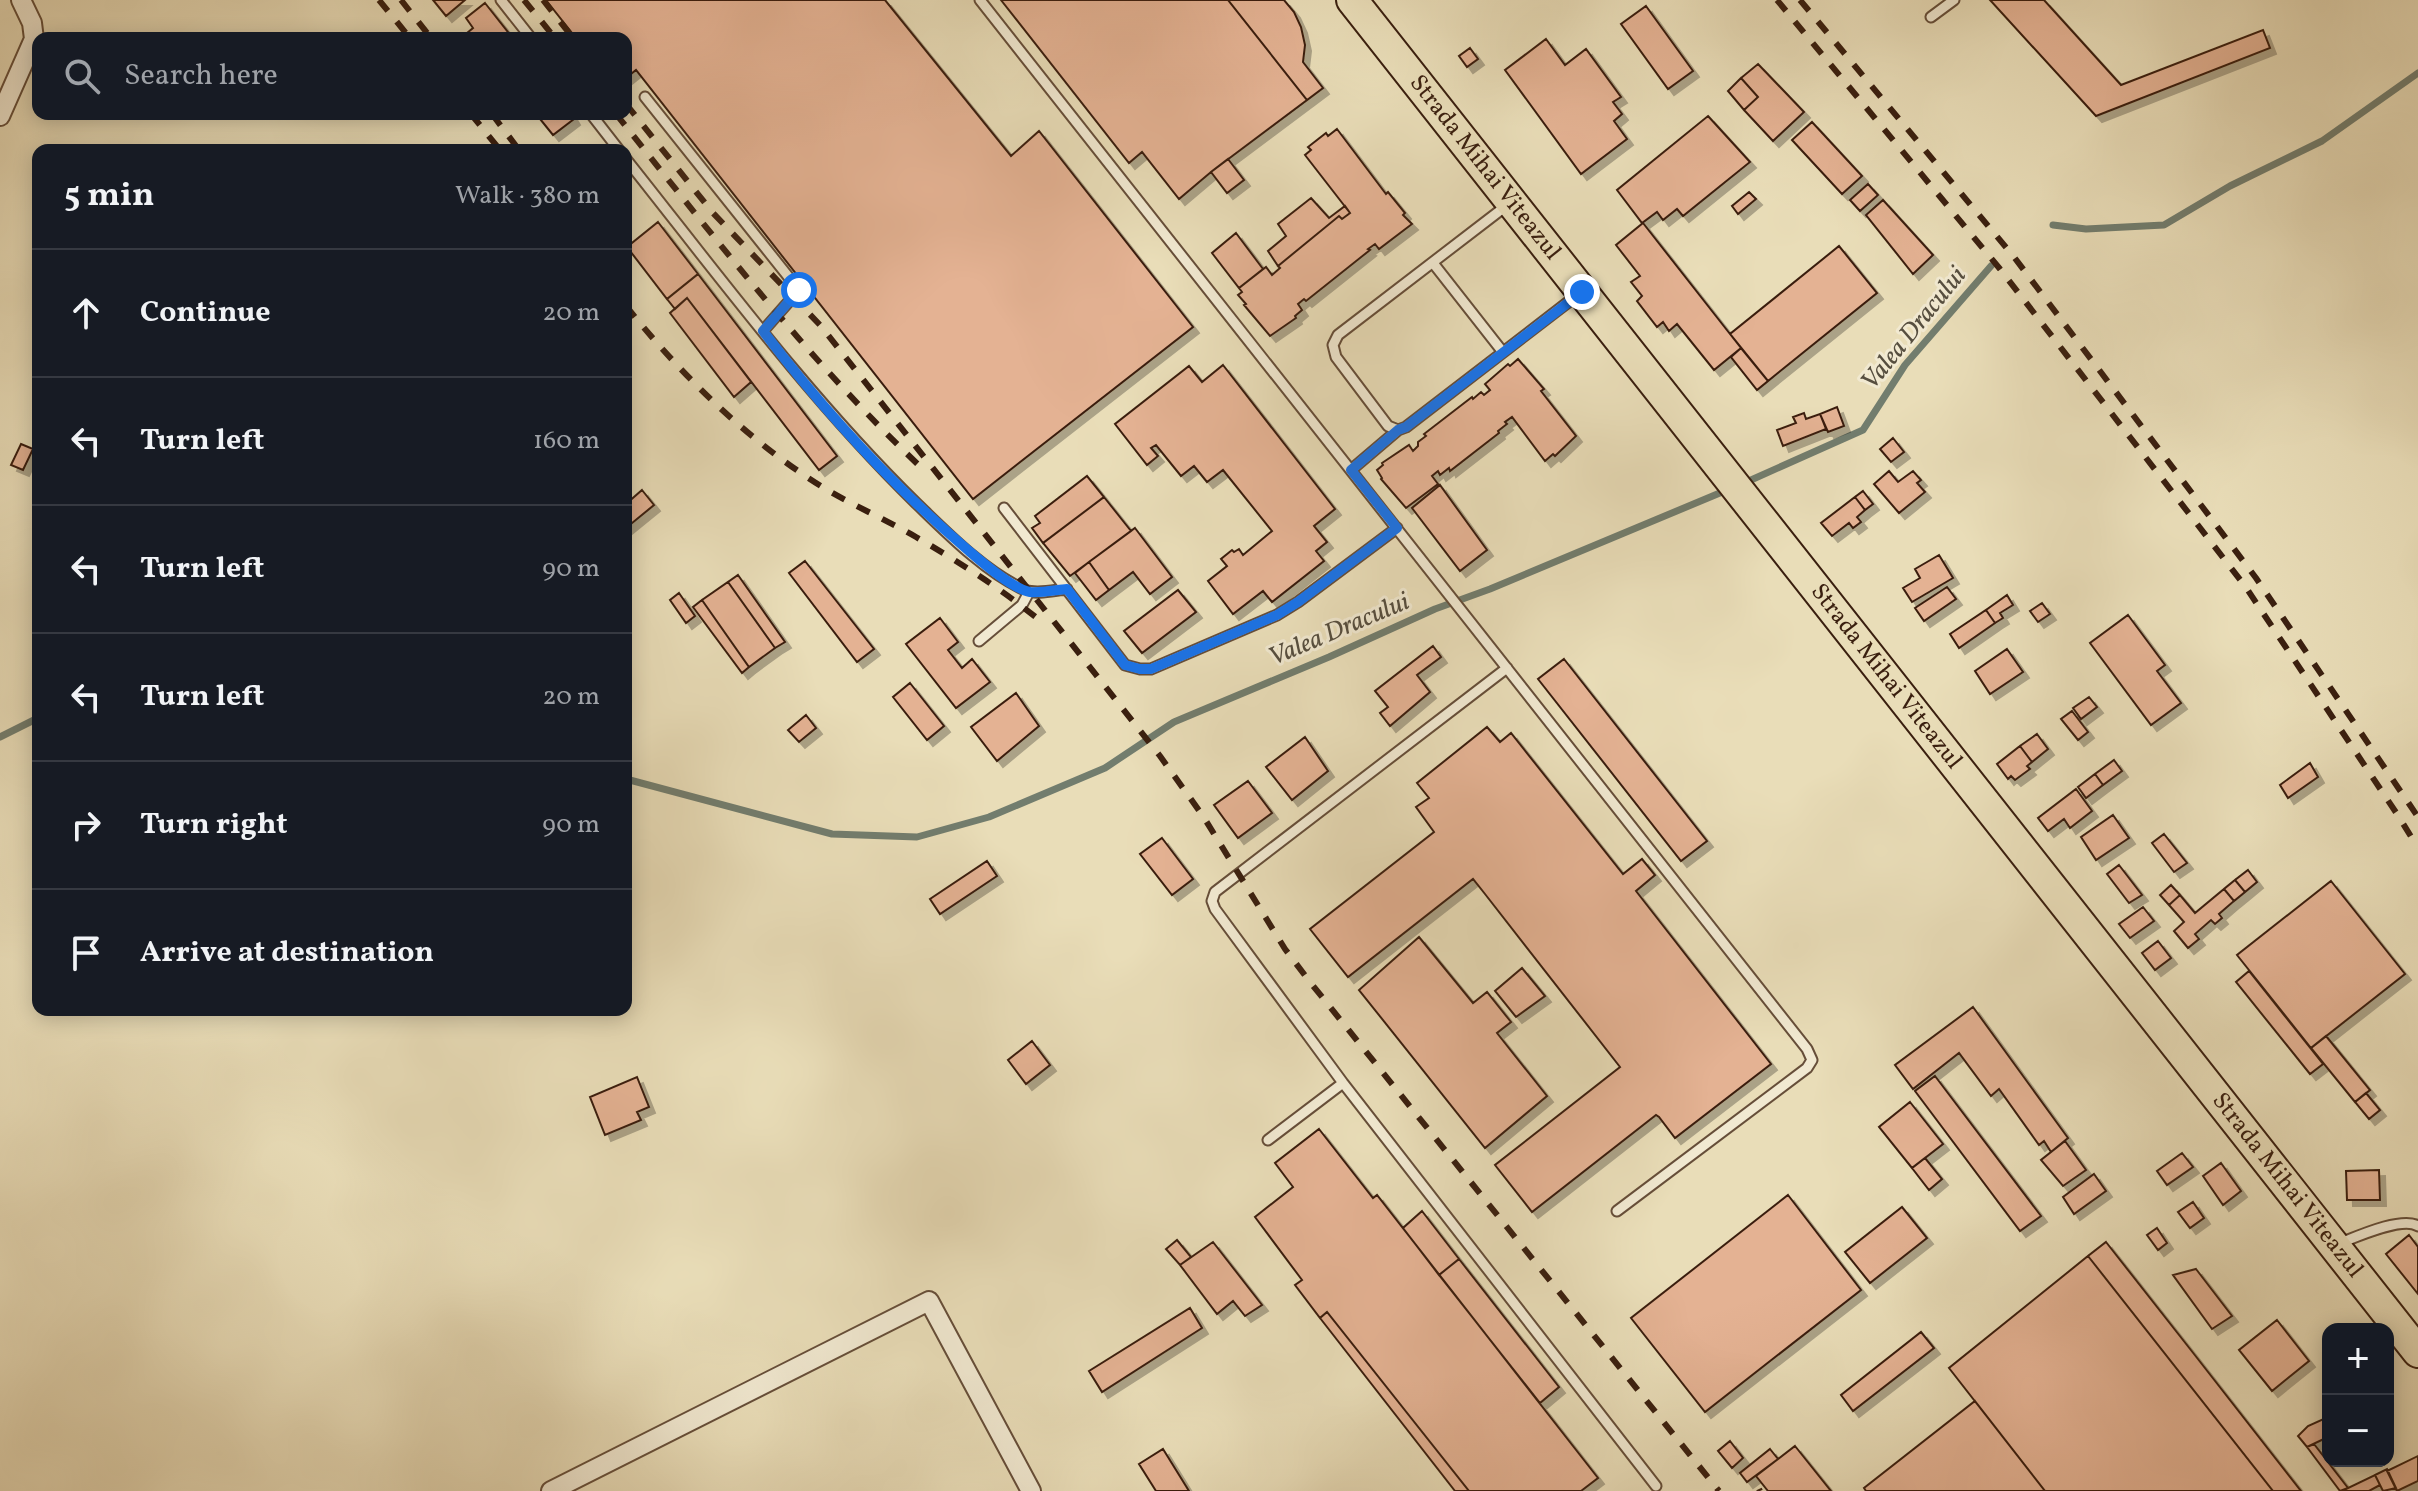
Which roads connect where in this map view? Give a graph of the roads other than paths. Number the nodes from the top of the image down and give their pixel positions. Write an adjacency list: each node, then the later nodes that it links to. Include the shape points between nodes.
1 (21, 0): 7 (street)
2 (501, 0): 8 (lane)
3 (980, 0): 21 (lane)
4 (1352, 0): 15 (highway, Strada Mihai Viteazul)
5 (1954, 0): 6 (lane)
6 (1931, 17)
7 (33, 32)
8 (526, 32)
9 (32, 44): 11 (street)
10 (645, 97): 18 (lane, via 799,290)
11 (0, 116)
12 (596, 120): 13 (lane)
13 (614, 144)
14 (632, 167): 18 (lane)
15 (1512, 201): 16 (lane); 17 (highway, Strada Mihai Viteazul)
16 (1433, 263): 19 (lane); 20 (lane, via 1338,335 1333,345 1336,357 1388,426)
17 (1582, 292): 19 (lane); 32 (highway, Strada Mihai Viteazul)
18 (763, 331): 25 (lane, via 879,467 933,520 995,573)
19 (1502, 351): 20 (lane)
20 (1398, 430): 21 (lane)
21 (1351, 470): 23 (lane)
22 (1004, 508): 24 (lane)
23 (1397, 528): 24 (lane, via 1277,615 1151,669 1125,665); 27 (lane)
24 (1067, 589): 25 (lane)
25 (1029, 592): 26 (lane, via 1022,605)
26 (979, 641)
27 (1507, 668): 28 (lane, via 1215,892 1215,909); 30 (lane, via 1812,1060)
28 (1343, 1083): 29 (lane); 34 (lane)
29 (1268, 1140)
30 (1617, 1211)
31 (2418, 1226): 32 (lane, via 2400,1223)
32 (2334, 1245): 33 (highway, Strada Mihai Viteazul)
33 (2418, 1352)
34 (1656, 1486)
35 (551, 1491): 36 (street, via 929,1301)
36 (1031, 1491)

